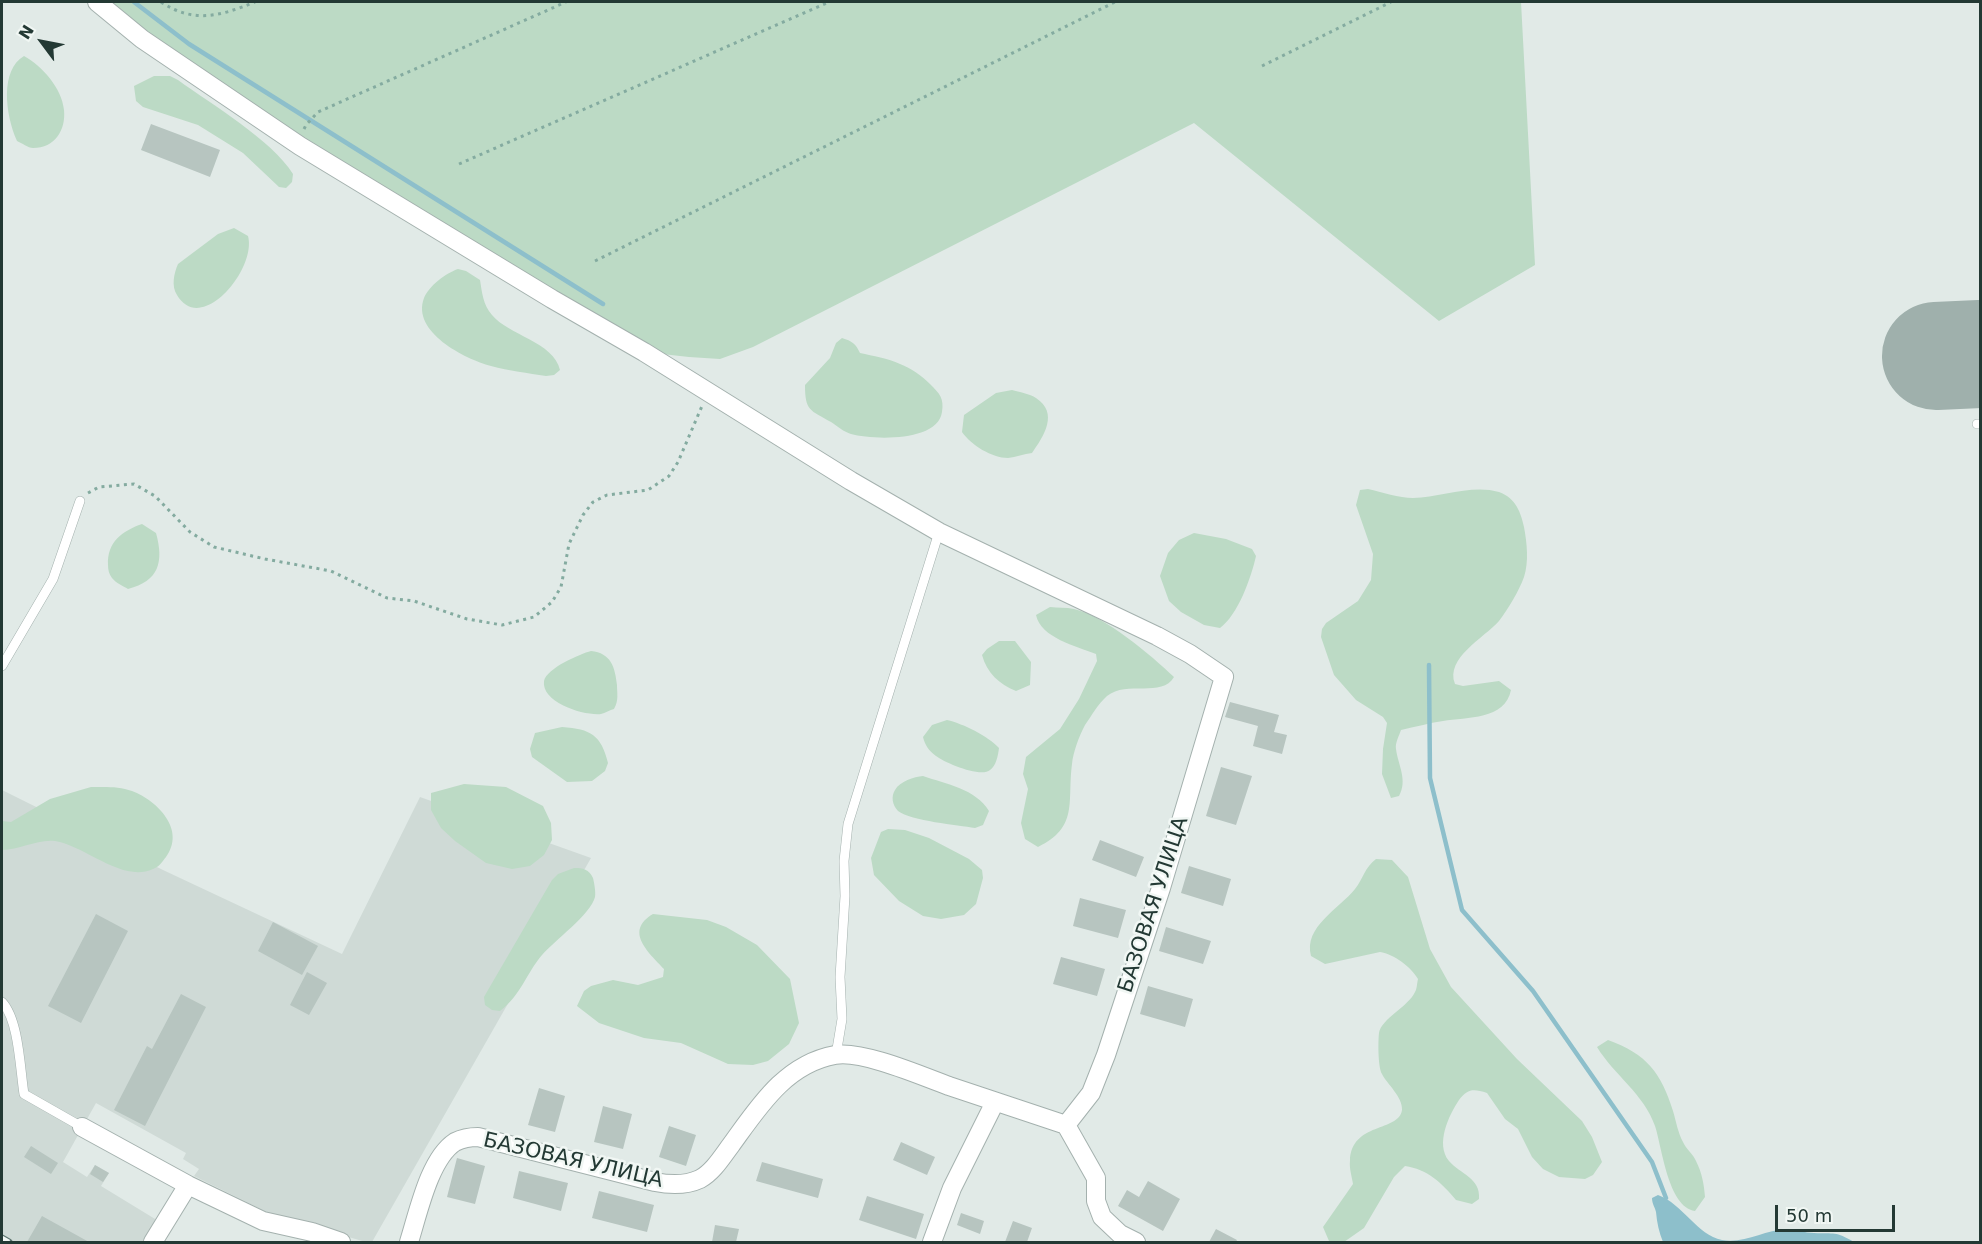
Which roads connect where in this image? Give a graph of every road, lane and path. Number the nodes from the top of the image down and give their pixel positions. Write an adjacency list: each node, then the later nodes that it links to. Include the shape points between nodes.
1 (97, 2): 12 (street, via 141,39 300,146)
2 (161, 2): 3 (path, via 176,12 199,17)
3 (255, 2)
4 (566, 2): 9 (path, via 318,111)
5 (829, 2): 10 (path)
6 (1115, 2): 11 (path)
7 (1391, 2): 8 (path)
8 (1262, 66)
9 (306, 125)
10 (459, 164)
11 (595, 261)
12 (708, 392): 13 (path, via 669,476 648,490 608,495 593,502 569,544 561,587 552,602 534,617 502,624 467,619 414,601 387,598 332,571 214,547 190,532 154,496 134,484 99,487); 14 (street)
13 (80, 501): 15 (lane, via 53,579)
14 (939, 532): 17 (lane, via 848,824 840,977 842,1019); 19 (street, БАЗОВАЯ УЛИЦА, via 1157,636 1224,678 1106,1055 1091,1093)
15 (2, 666)
16 (2, 1002): 20 (lane, via 14,1025 24,1094)
17 (836, 1055): 18 (street, БАЗОВАЯ УЛИЦА, via 879,1061); 24 (street, БАЗОВАЯ УЛИЦА, via 784,1079 713,1168 684,1184 655,1182 478,1137 466,1138 446,1151 433,1172)
18 (995, 1102): 19 (street, БАЗОВАЯ УЛИЦА); 25 (street, via 952,1188)
19 (1066, 1125): 26 (street, via 1096,1178 1096,1201 1102,1217 1120,1234)
20 (82, 1127): 21 (street)
21 (188, 1185): 22 (street); 23 (street, via 263,1221)
22 (153, 1242)
23 (341, 1242)
24 (409, 1242)
25 (932, 1242)
26 (1136, 1242)

